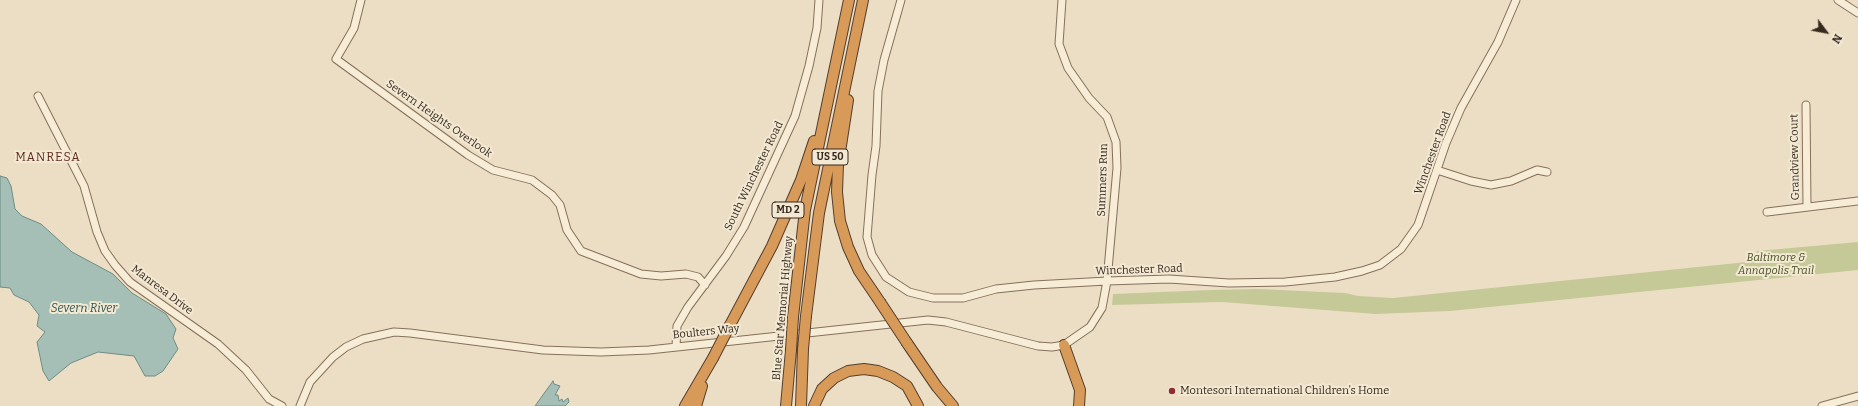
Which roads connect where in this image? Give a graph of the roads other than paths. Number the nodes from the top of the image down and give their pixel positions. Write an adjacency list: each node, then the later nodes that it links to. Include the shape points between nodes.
1 (361, 0): 19 (street, Severn Heights Overlook, via 354,28 336,59 468,155 493,170 532,180 552,195 560,205 567,230 581,251 641,274 686,274 698,277)
2 (819, 0): 19 (street, South Winchester Road, via 811,59 795,116 744,227)
3 (849, 0): 10 (highway, Blue Star Memorial Highway / US 50)
4 (864, 0): 29 (highway, US 50, bridge, via 819,214 806,316); 32 (highway, bridge, via 838,164 840,221 859,271 937,387)
5 (901, 0): 18 (street, Winchester Road, via 878,91 868,231 872,255 886,277 909,292 933,298 963,298 996,289 1034,285)
6 (1062, 0): 18 (street, Summers Run, via 1059,44 1068,68 1106,117 1116,142)
7 (1516, 0): 13 (street, Winchester Road, via 1501,35 1461,108)
8 (1838, 0): 9 (street)
9 (1858, 13)
10 (831, 89): 22 (highway, MD 2, bridge, via 802,180 772,246); 28 (highway, Blue Star Memorial Highway / US 50, bridge, via 805,210)
11 (38, 96): 24 (street, Manresa Drive, via 84,186 105,252 115,265 130,282 218,344 246,370 268,399)
12 (1806, 105): 16 (street, Grandview Court)
13 (1437, 170): 14 (street, via 1491,185 1511,181 1537,170); 18 (street, Winchester Road, via 1413,234 1394,255 1371,269 1335,277 1262,284 1169,279)
14 (1547, 172)
15 (1858, 202): 16 (street)
16 (1807, 207): 17 (street)
17 (1767, 212)
18 (1107, 281): 20 (street, Boulters Way, via 1102,308 1097,318 1084,332)
19 (705, 285): 21 (street, South Winchester Road, via 677,326)
20 (1064, 345): 21 (street, Boulters Way, via 1038,346 946,322 928,320); 33 (highway, via 1080,390)
21 (676, 347): 25 (street, Boulters Way, via 566,352 410,332 376,335 346,347 333,356 310,382)
22 (713, 358): 26 (highway); 27 (highway, MD 2, via 702,383)
23 (1858, 396): 34 (street)
24 (282, 406)
25 (300, 406)
26 (685, 406)
27 (696, 406)
28 (786, 406)
29 (801, 406)
30 (814, 406): 31 (highway, via 822,389 834,378 848,371 864,369 878,371 907,386)
31 (918, 406)
32 (953, 406)
33 (1079, 406)
34 (1822, 406)

